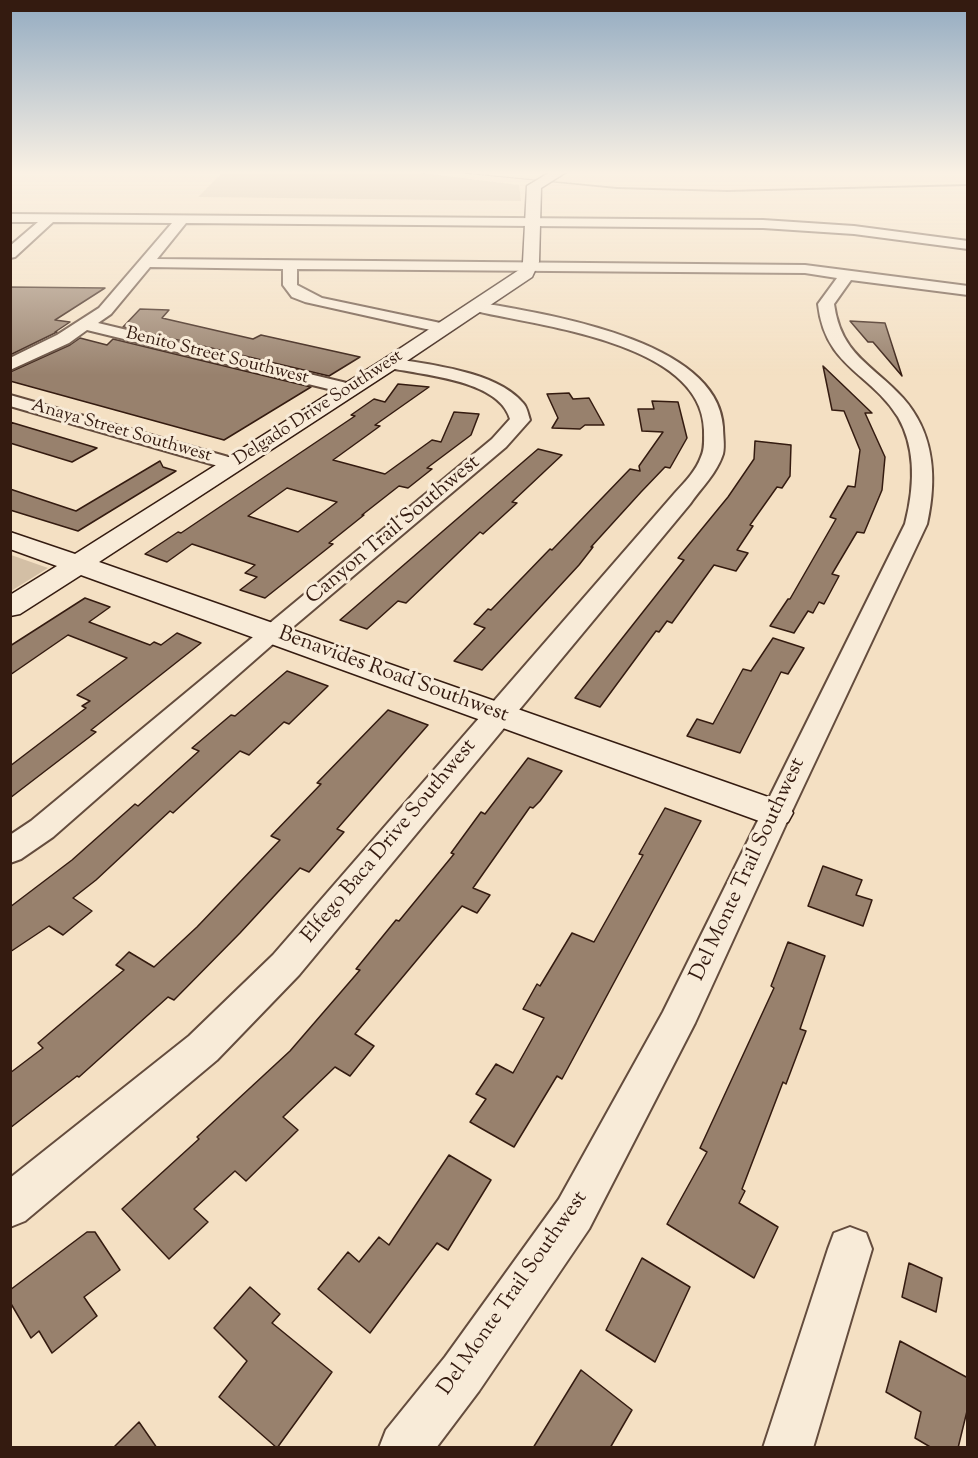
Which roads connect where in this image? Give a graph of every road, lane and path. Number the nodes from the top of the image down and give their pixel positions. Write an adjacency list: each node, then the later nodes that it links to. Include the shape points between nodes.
1 (27, 239): 6 (street)
2 (167, 239): 7 (street)
3 (531, 239): 9 (street)
4 (926, 239): 5 (street)
5 (968, 245)
6 (10, 254)
7 (148, 262): 8 (street); 13 (street, via 117,299)
8 (291, 264): 9 (street); 14 (street, via 286,276 290,287 300,295)
9 (530, 266): 10 (street, via 783,269); 12 (street, Delgado Drive Southwest, via 526,273)
10 (847, 274): 11 (street); 25 (street, Del Monte Trail Southwest, via 826,304 831,333 850,359 898,404 909,422 921,452 924,486 916,524)
11 (967, 291)
12 (477, 307): 14 (street, Delgado Drive Southwest); 24 (street, Elfego Baca Drive Southwest, via 599,333 647,352 682,372 702,392 715,428 714,449 701,474)
13 (85, 325): 16 (street); 17 (street, Benito Street Southwest)
14 (444, 328): 15 (street, Delgado Drive Southwest)
15 (391, 363): 17 (street, Delgado Drive Southwest); 23 (street, Canyon Trail Southwest, via 495,388 515,402 520,420 500,443)
16 (10, 365)
17 (349, 389): 19 (street, Delgado Drive Southwest)
18 (10, 400): 19 (street, Anaya Street Southwest)
19 (232, 464): 21 (street, Delgado Drive Southwest)
20 (10, 540): 21 (street, Benavides Road Southwest)
21 (79, 564): 22 (street, Delgado Drive Southwest); 23 (street, Benavides Road Southwest)
22 (10, 608)
23 (272, 632): 24 (street, Benavides Road Southwest); 26 (street, Canyon Trail Southwest, via 42,830)
24 (499, 714): 25 (street, Benavides Road Southwest); 27 (street, Elfego Baca Drive Southwest, via 278,973 203,1048)
25 (775, 813): 29 (street, Del Monte Trail Southwest, via 676,1023 574,1214 462,1374)
26 (10, 851)
27 (10, 1206)
28 (850, 1249): 30 (street)
29 (404, 1448)
30 (788, 1448)

